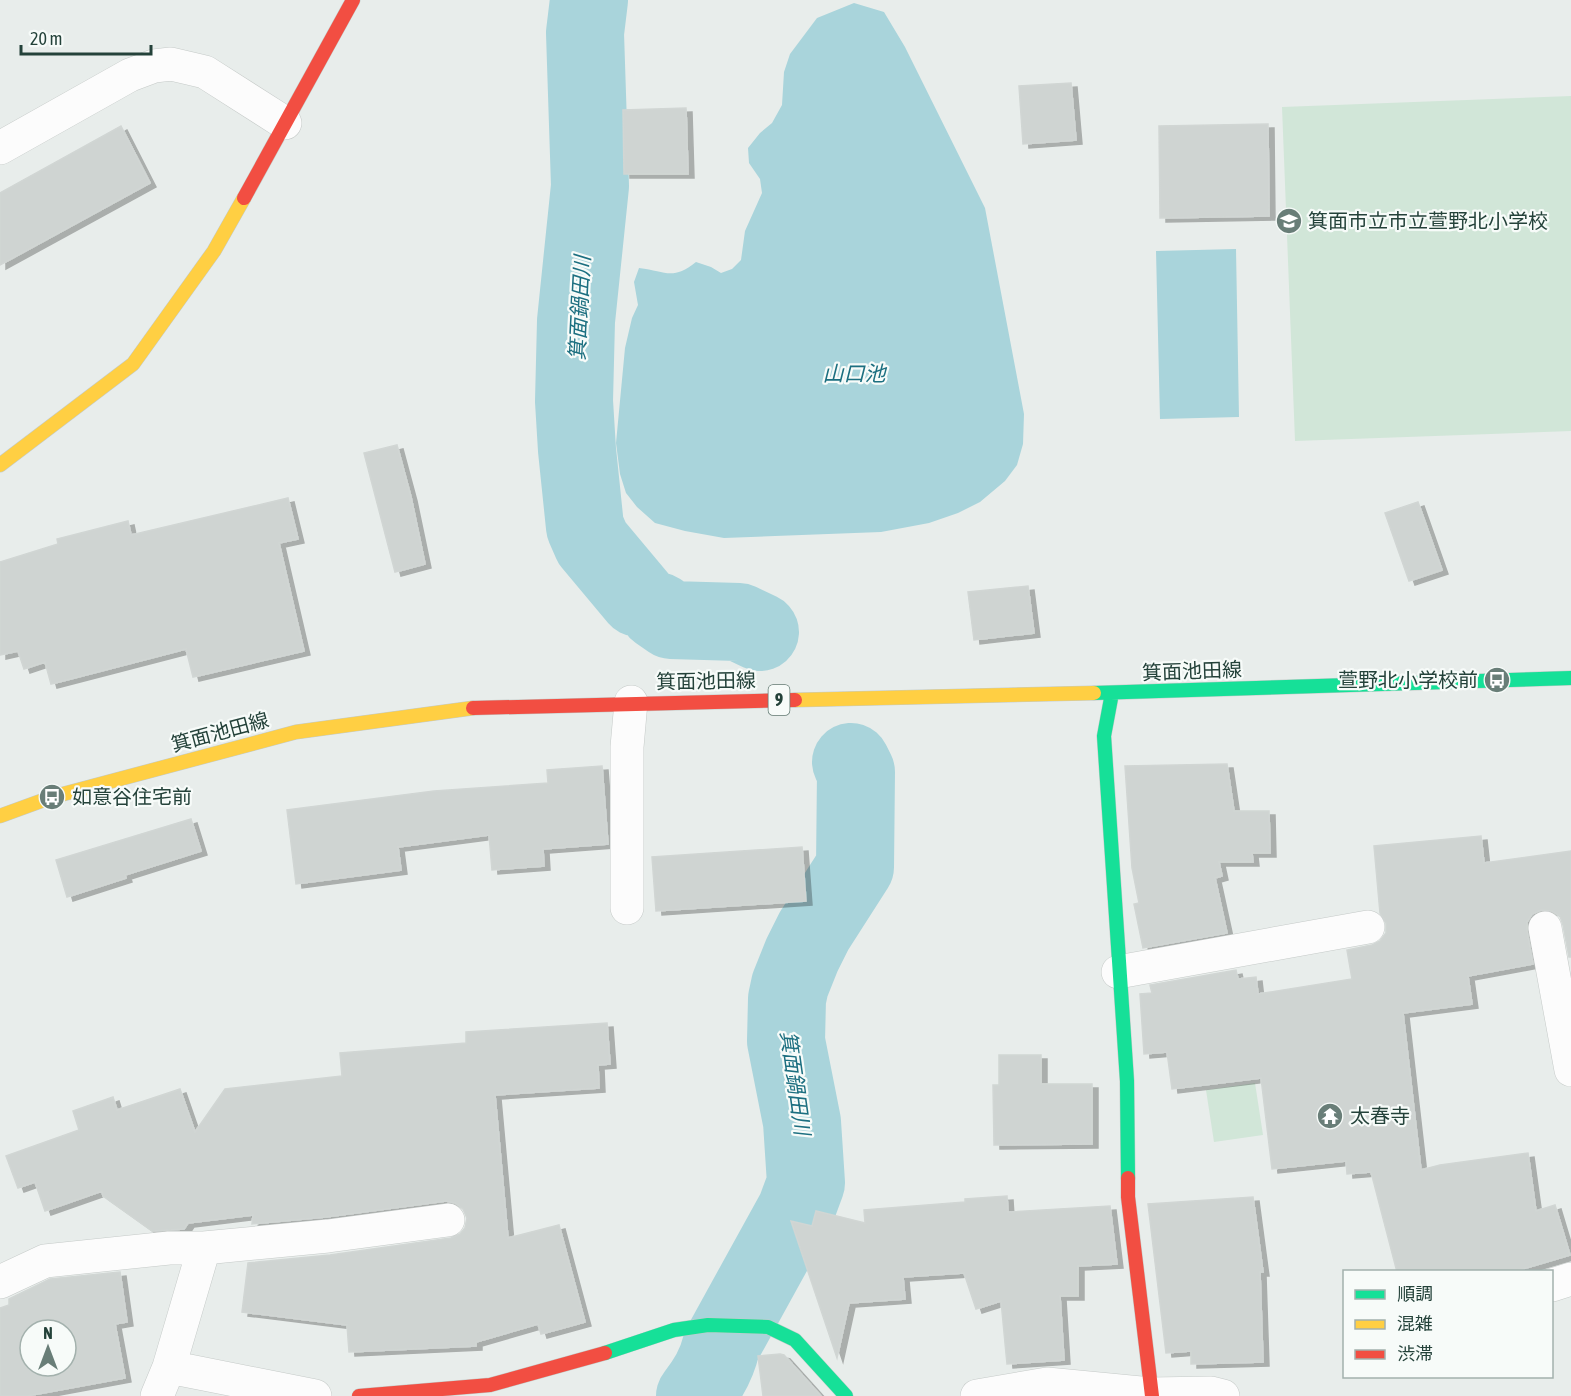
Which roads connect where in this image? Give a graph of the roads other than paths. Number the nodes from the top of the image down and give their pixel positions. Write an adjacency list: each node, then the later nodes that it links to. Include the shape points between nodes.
1 (353, 0): 2 (street)
2 (285, 123): 3 (street, via 205,72 171,64 130,75); 4 (street, via 214,251 133,364)
3 (0, 148)
4 (0, 465)
5 (1571, 678): 6 (street, 箕面池田線 / 9)
6 (1112, 693): 7 (street, 箕面池田線 / 9); 12 (street, via 1104,736)
7 (631, 702): 8 (street, 箕面池田線 / 9, via 481,707 296,732 52,797); 9 (street, via 627,747)
8 (0, 816)
9 (627, 908)
10 (1368, 927): 12 (street)
11 (1545, 928): 13 (street)
12 (1118, 972): 20 (street, via 1127,1081 1128,1197)
13 (1571, 1070)
14 (448, 1220): 15 (street)
15 (204, 1248): 17 (street, via 45,1261); 19 (street)
16 (1571, 1279): 18 (street)
17 (0, 1282)
18 (1553, 1284)
19 (163, 1381): 21 (street)
20 (1151, 1395): 24 (street, via 1047,1384); 25 (street)
21 (315, 1396)
22 (359, 1396): 23 (street, via 490,1385 674,1330 722,1325 768,1327 795,1340)
23 (846, 1396)
24 (977, 1396)
25 (1223, 1396)

